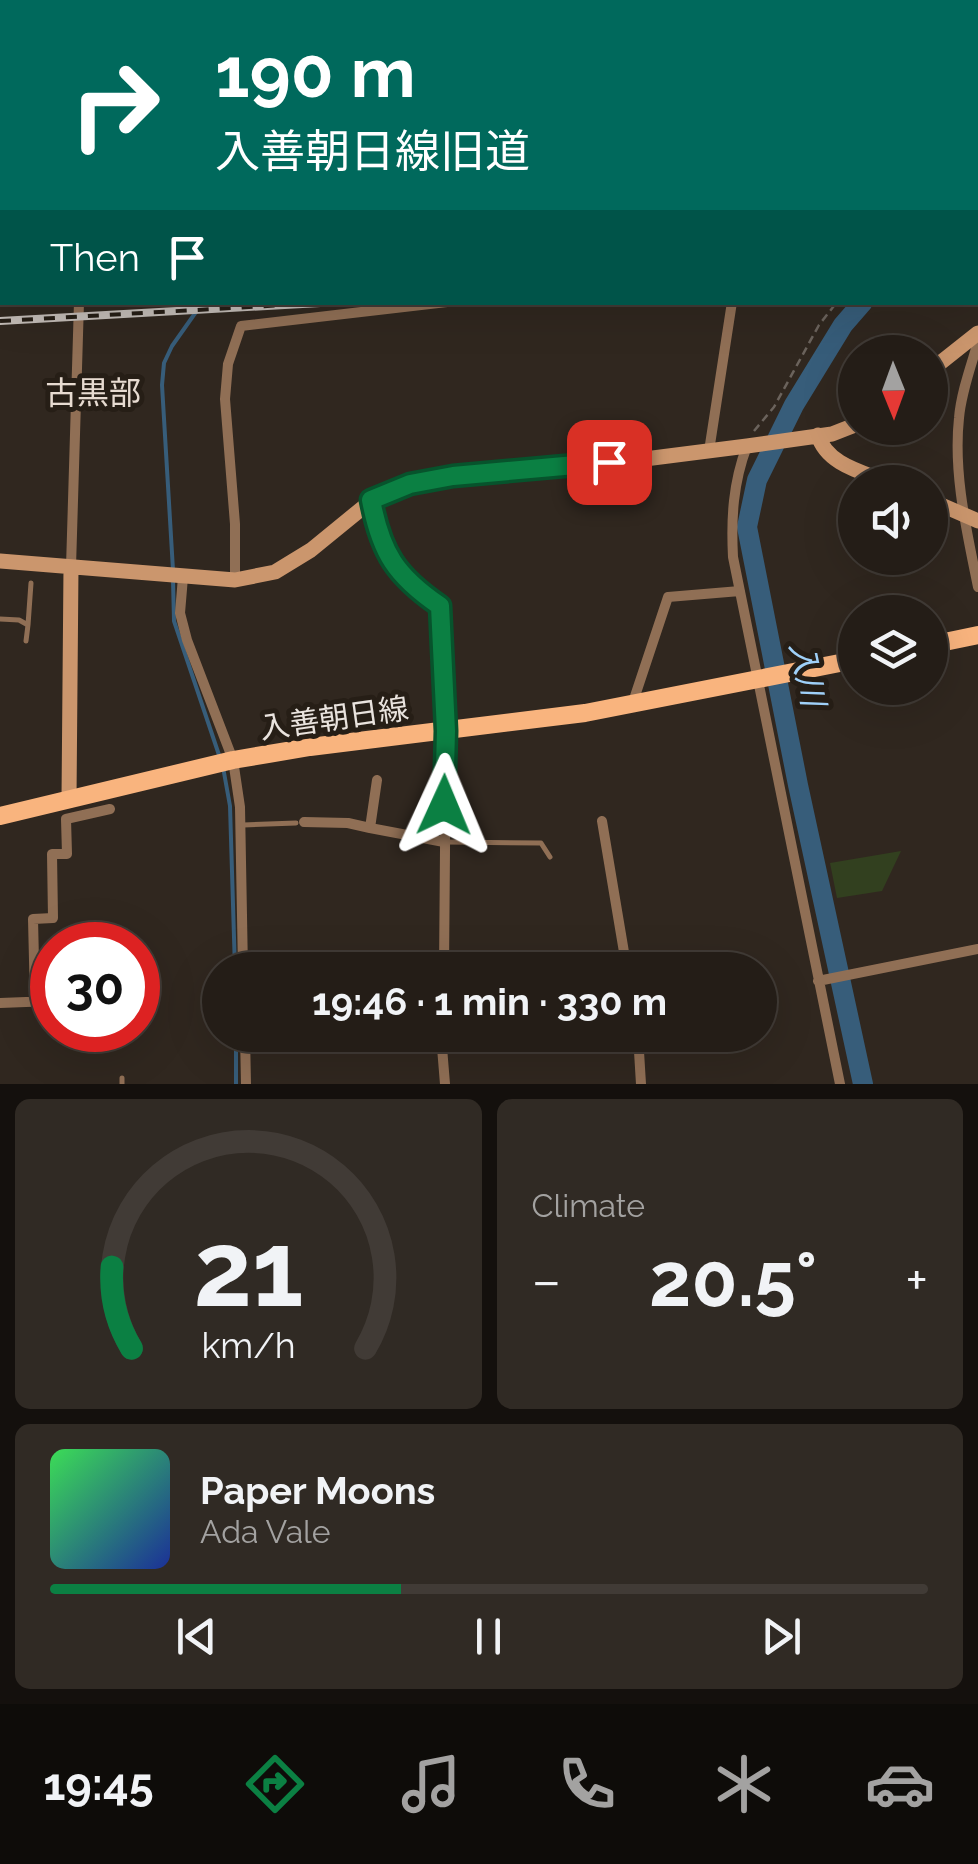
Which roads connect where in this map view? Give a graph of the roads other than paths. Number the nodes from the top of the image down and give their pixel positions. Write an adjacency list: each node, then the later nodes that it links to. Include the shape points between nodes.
1 (79, 305): 15 (street)
2 (421, 305): 17 (street, via 241,326 224,399)
3 (732, 305): 10 (street)
4 (978, 333): 6 (street)
5 (978, 342): 13 (street, via 959,414)
6 (948, 357)
7 (838, 430): 8 (street)
8 (818, 435): 9 (street); 11 (street)
9 (752, 446): 10 (street); 20 (street, via 738,469 731,515)
10 (709, 451): 12 (street, via 453,476)
11 (842, 465)
12 (371, 500): 17 (street, via 312,550 274,572); 29 (street, via 378,534 404,580 440,606)
13 (970, 517): 19 (street)
14 (0, 561): 15 (street)
15 (71, 567): 16 (street); 32 (street)
16 (182, 577): 17 (street); 30 (street, via 187,640)
17 (235, 580)
18 (31, 583): 22 (lane)
19 (978, 587)
20 (740, 591): 27 (street); 28 (street, via 668,597)
21 (0, 619): 22 (lane)
22 (28, 625): 24 (lane)
23 (978, 636): 25 (main road)
24 (26, 640)
25 (948, 642)
26 (838, 663): 27 (main road, 入善朝日線)
27 (759, 679): 28 (main road, 入善朝日線); 46 (street)
28 (632, 705): 29 (main road, 入善朝日線)
29 (446, 731): 30 (main road, 入善朝日線); 39 (street)
30 (233, 760): 32 (main road, 入善朝日線); 37 (street)
31 (377, 780): 38 (street)
32 (69, 798): 34 (main road, 入善朝日線)
33 (110, 809): 41 (street, via 66,819 67,854 52,854 53,918)
34 (0, 816)
35 (602, 821): 45 (street)
36 (300, 822): 37 (lane); 38 (street)
37 (240, 826): 43 (street)
38 (370, 828): 39 (street)
39 (444, 842): 40 (lane, via 541,843); 44 (street)
40 (550, 857)
41 (33, 922)
42 (978, 949): 46 (street)
43 (243, 952)
44 (444, 952)
45 (623, 952)
46 (818, 980): 55 (street)
47 (30, 1002): 48 (street)
48 (0, 1003)
49 (245, 1052): 52 (street)
50 (443, 1052): 53 (street)
51 (639, 1052): 54 (street)
52 (246, 1084)
53 (446, 1084)
54 (641, 1084)
55 (840, 1084)

